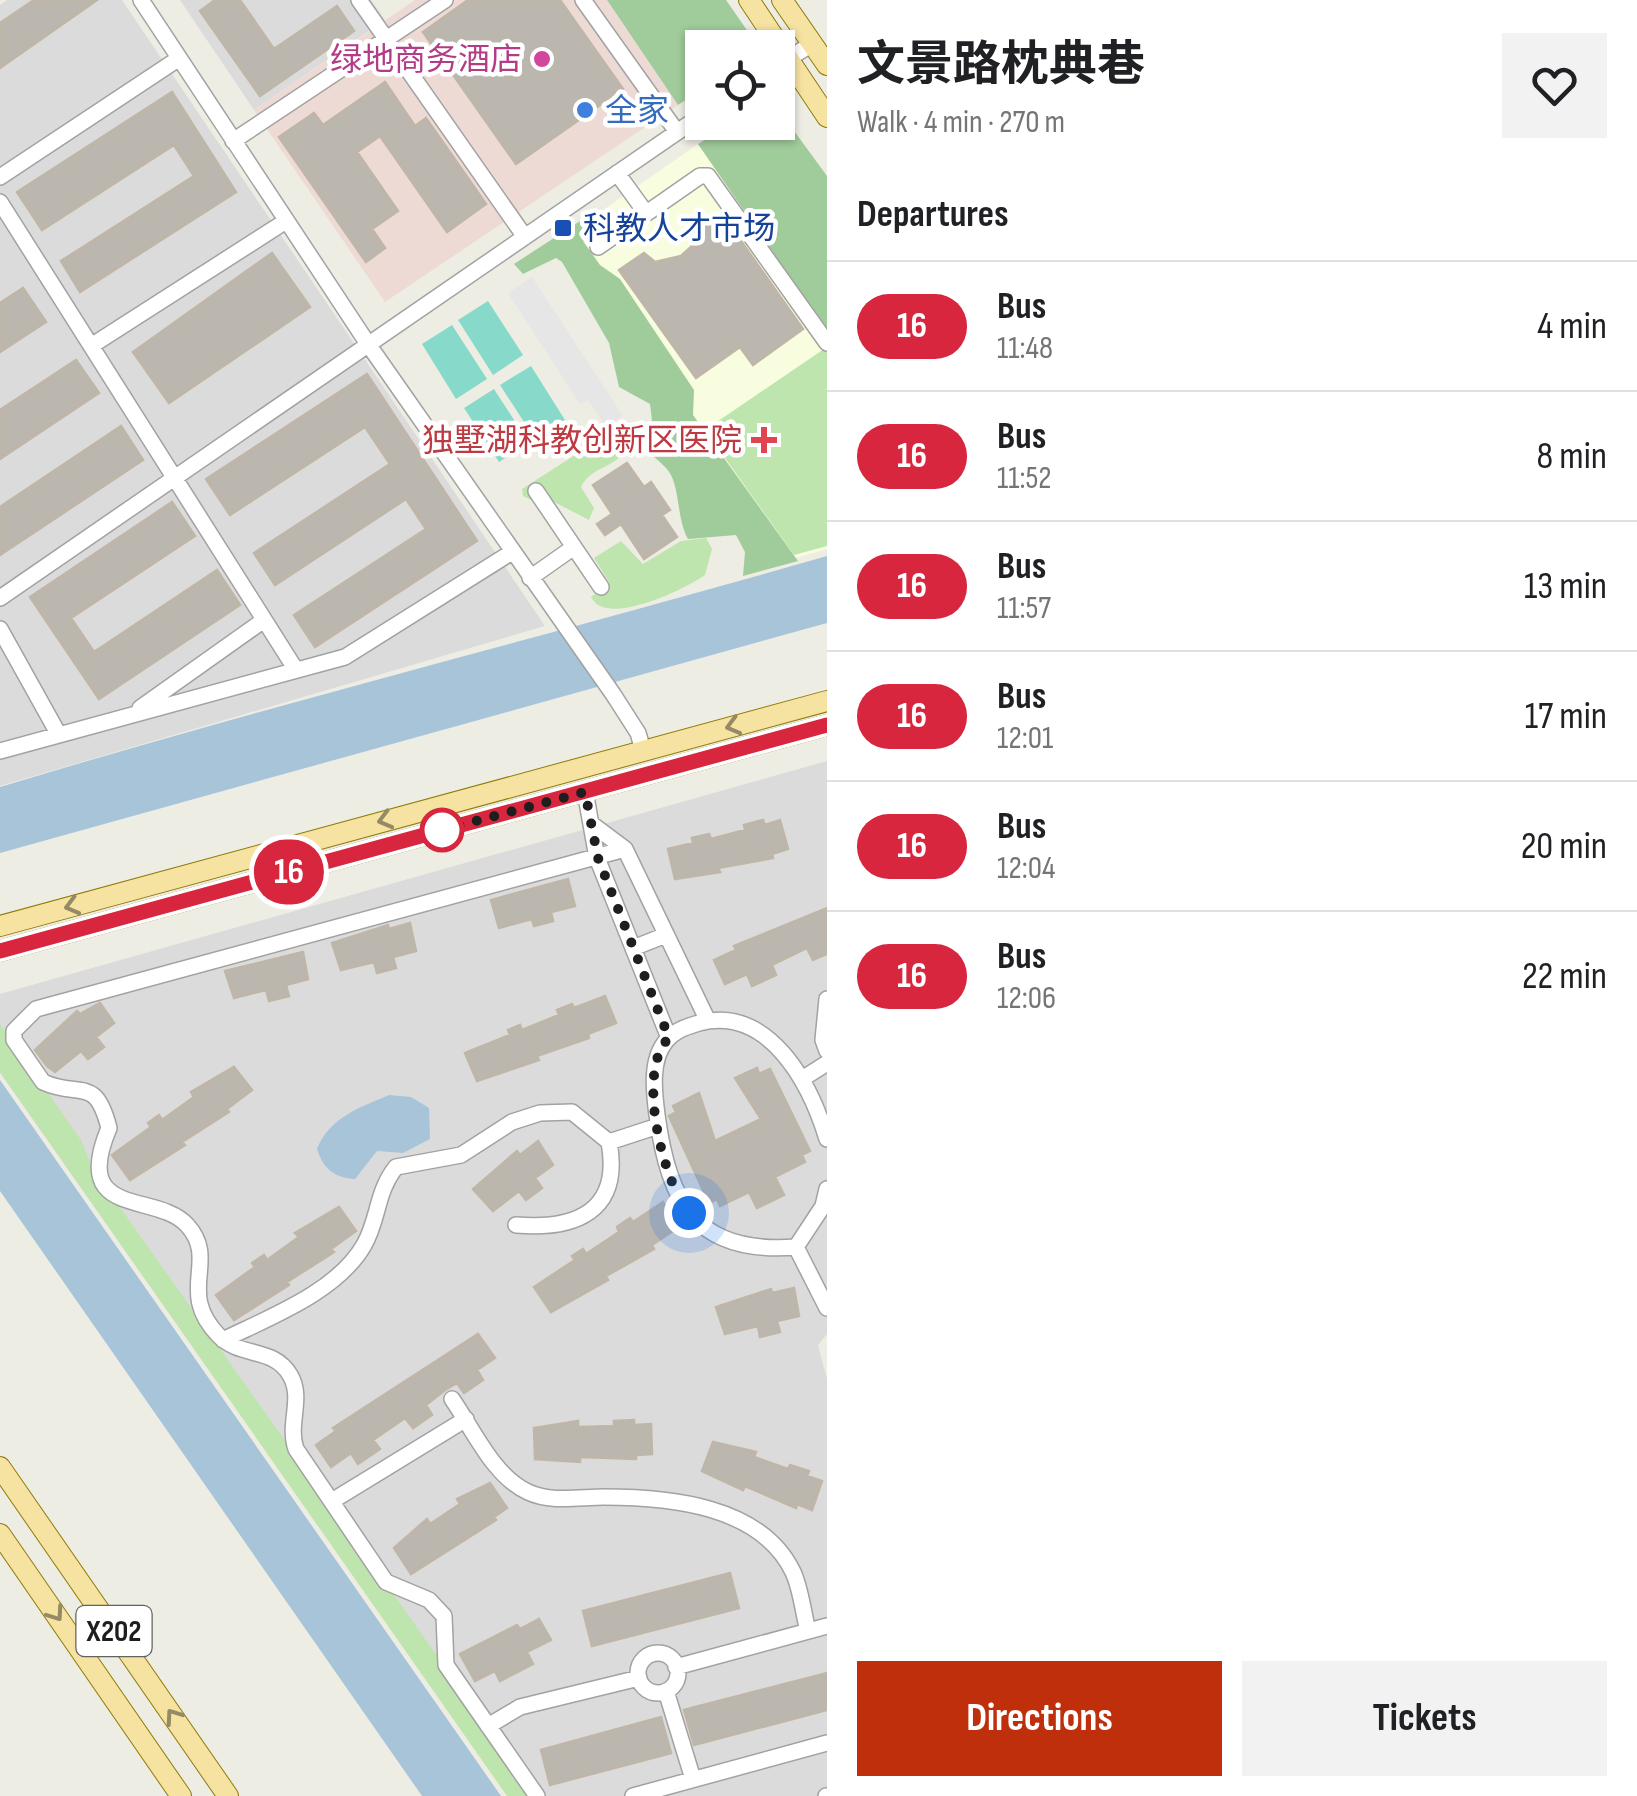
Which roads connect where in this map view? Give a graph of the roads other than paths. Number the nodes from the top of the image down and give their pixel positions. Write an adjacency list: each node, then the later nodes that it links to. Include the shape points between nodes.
1 (141, 0): 11 (street)
2 (360, 0): 8 (street)
3 (444, 0): 8 (street)
4 (583, 0): 16 (street)
5 (749, 0): 7 (main road)
6 (782, 0): 9 (main road)
7 (765, 30)
8 (386, 39): 17 (street); 23 (street)
9 (812, 44): 10 (street); 12 (main road)
10 (795, 54)
11 (178, 60): 17 (street); 19 (street)
12 (827, 66)
13 (795, 78): 14 (main road)
14 (827, 117)
15 (685, 127): 16 (street)
16 (677, 132): 18 (street)
17 (233, 141): 22 (street)
18 (617, 174): 21 (street); 23 (street)
19 (0, 177)
20 (0, 202): 27 (street)
21 (646, 213): 24 (street); 25 (street, via 708,176)
22 (286, 221): 26 (street); 27 (street)
23 (524, 237): 26 (street)
24 (598, 248)
25 (827, 343)
26 (368, 344): 28 (street); 31 (street)
27 (91, 346): 28 (street)
28 (174, 478): 34 (street); 35 (street)
29 (536, 491): 30 (street)
30 (574, 548): 32 (street); 33 (street)
31 (512, 552): 32 (street); 37 (street, via 381,637 344,657)
32 (530, 578): 42 (street, via 613,694)
33 (601, 586)
34 (0, 598)
35 (264, 620): 37 (street); 39 (street)
36 (0, 628): 41 (street)
37 (296, 670): 39 (street)
38 (827, 702): 42 (main road, one-way to 42)
39 (129, 716): 41 (street)
40 (827, 725): 44 (main road)
41 (59, 735): 43 (street)
42 (643, 750): 48 (main road, one-way to 48)
43 (0, 752)
44 (585, 792): 45 (street); 51 (main road)
45 (593, 825): 46 (street); 47 (street)
46 (625, 850): 47 (street); 49 (street)
47 (598, 858): 50 (street); 65 (street, via 121,984 22,1019 14,1040 43,1082 86,1088 100,1101 109,1128 96,1158 110,1189 123,1200 178,1218 196,1238 197,1306)
48 (0, 926)
49 (666, 935): 50 (street); 53 (street)
50 (633, 948): 54 (street)
51 (0, 951)
52 (827, 1000): 55 (street)
53 (708, 1021): 54 (street); 57 (street, via 734,1020 760,1033)
54 (669, 1038): 58 (street, via 654,1070)
55 (827, 1051)
56 (827, 1064): 57 (street)
57 (802, 1079): 59 (street)
58 (658, 1126): 60 (street); 63 (street, via 664,1166 689,1213 722,1240 749,1248)
59 (827, 1138)
60 (608, 1142): 62 (street, via 608,1187 596,1207 558,1226); 65 (street, via 572,1112 540,1113 512,1122 461,1155 396,1166 382,1184 366,1242 350,1266)
61 (827, 1189): 63 (street)
62 (516, 1224)
63 (796, 1247): 64 (street)
64 (827, 1308)
65 (223, 1340): 69 (street, via 274,1356 292,1378 292,1438)
66 (452, 1398): 67 (street)
67 (466, 1418): 69 (street); 72 (street, via 503,1474 529,1493 649,1498 716,1510 767,1538 793,1572)
68 (0, 1467): 80 (main road, X202, one-way to 68)
69 (332, 1501): 76 (street, via 386,1582 438,1606 447,1630 446,1664)
70 (0, 1534): 79 (main road, X202, one-way to 79)
71 (827, 1626): 72 (street)
72 (808, 1631): 73 (street)
73 (676, 1667): 74 (street, via 669,1657 651,1654 640,1663); 75 (street)
74 (639, 1678): 75 (street, via 650,1691); 76 (street, via 520,1706)
75 (666, 1691): 78 (street)
76 (488, 1726): 81 (street)
77 (827, 1742): 78 (street)
78 (693, 1779): 82 (street)
79 (182, 1796)
80 (228, 1796)
81 (537, 1796)
82 (633, 1796)

